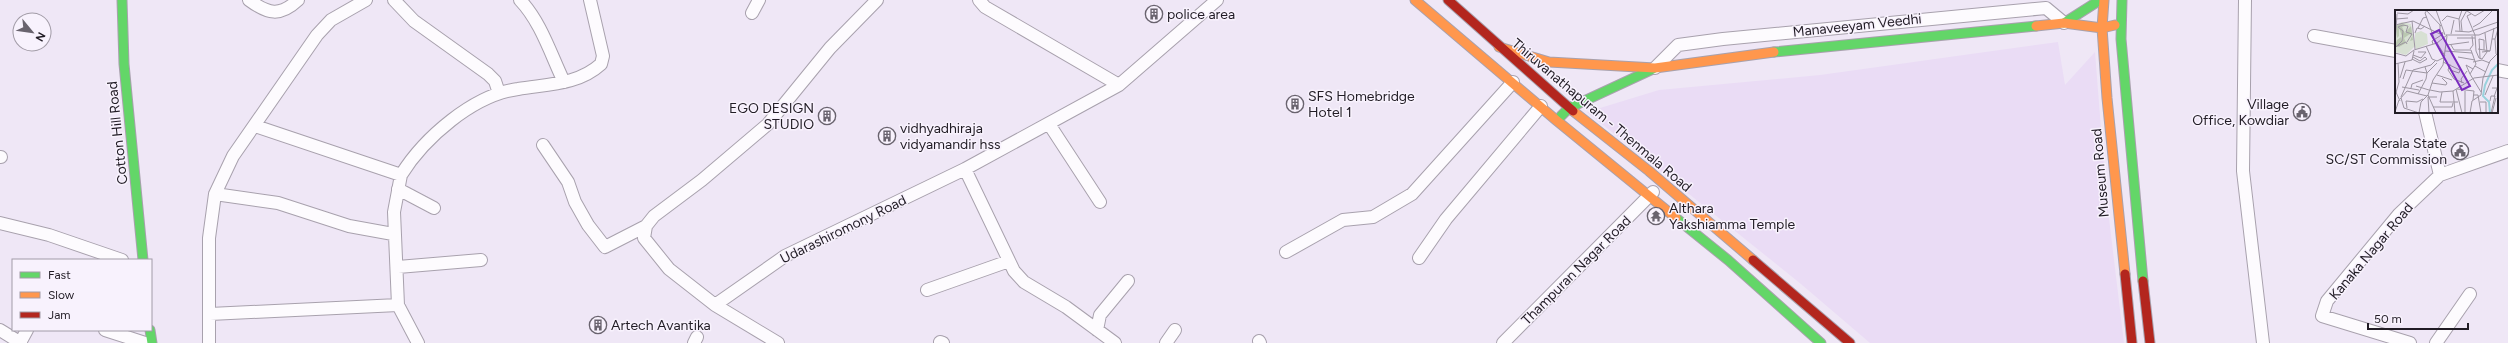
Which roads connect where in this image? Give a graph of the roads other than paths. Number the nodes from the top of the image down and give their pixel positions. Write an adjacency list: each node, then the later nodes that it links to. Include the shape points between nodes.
1 (249, 0): 2 (street, via 278,13 287,10)
2 (298, 0)
3 (366, 0): 37 (street, via 331,20 316,35)
4 (394, 0): 31 (street, via 414,21 488,74 495,81)
5 (520, 0): 28 (street, via 527,7 539,29)
6 (590, 0): 28 (street, via 603,56 601,64 579,78)
7 (759, 0): 18 (street)
8 (877, 0): 50 (street, via 830,48 768,124 702,180 654,216)
9 (978, 0): 30 (street, via 984,7)
10 (1217, 0): 30 (street, Udarashiromony Road)
11 (1415, 0): 29 (main road)
12 (2100, 0): 19 (main road)
13 (2104, 0): 21 (main road, Museum Road)
14 (2122, 0): 20 (main road)
15 (2245, 0): 86 (street, via 2243,171)
16 (122, 2): 55 (main road, Cotton Hill Road, via 124,64)
17 (1452, 2): 23 (main road, Thiruvanathapuram - Thenmala Road)
18 (752, 13)
19 (2064, 23): 21 (main road, Manaveeyam Veedhi); 25 (main road, Manaveeyam Veedhi, via 1781,51); 25 (street, Manaveeyam Veedhi, via 2046,8 1723,39 1678,45)
20 (2121, 24): 21 (main road, Manaveeyam Veedhi); 73 (main road, via 2133,193)
21 (2102, 28): 85 (main road, Museum Road)
22 (2314, 36): 24 (street)
23 (1498, 46): 25 (main road, Manaveeyam Veedhi, via 1549,62); 33 (main road, Thiruvanathapuram - Thenmala Road)
24 (2395, 51)
25 (1655, 68): 33 (main road)
26 (2498, 70): 27 (street)
27 (2508, 72)
28 (564, 82): 31 (street)
29 (1513, 82): 32 (main road); 52 (street, via 1412,194 1373,217 1343,220)
30 (1119, 84): 36 (street, Udarashiromony Road)
31 (499, 93): 41 (street, via 466,109 428,143)
32 (1541, 106): 35 (main road); 53 (street, via 1455,208)
33 (1569, 108): 35 (main road); 43 (main road, Thiruvanathapuram - Thenmala Road)
34 (2425, 113): 42 (street)
35 (1556, 120): 46 (main road)
36 (1049, 124): 40 (street, Udarashiromony Road); 47 (street)
37 (255, 126): 41 (street); 45 (street, via 234,156)
38 (543, 145): 50 (street, via 568,182 575,202 588,225 605,247)
39 (2508, 151): 42 (street, Kanaka Nagar Road)
40 (965, 170): 57 (street); 63 (street, Udarashiromony Road, via 786,256)
41 (401, 175): 44 (street)
42 (2440, 175): 87 (street, Kanaka Nagar Road, via 2399,214 2327,301 2322,316)
43 (1662, 182): 46 (street, Thampuran Nagar Road); 65 (main road, Thiruvanathapuram - Thenmala Road)
44 (398, 189): 48 (street); 51 (street)
45 (215, 194): 51 (street, via 278,204 350,226); 64 (street, via 209,238)
46 (1649, 196): 72 (main road, via 1728,260); 82 (street, Thampuran Nagar Road)
47 (1100, 202)
48 (434, 208)
49 (0, 223): 54 (street)
50 (646, 226): 63 (street, via 644,238 669,269)
51 (393, 234): 58 (street)
52 (1286, 252)
53 (1419, 258)
54 (119, 259)
55 (143, 259)
56 (481, 260): 58 (street)
57 (1009, 262): 60 (street); 67 (street, via 1024,282 1066,307)
58 (398, 267): 62 (street)
59 (1128, 281): 67 (street, via 1100,315)
60 (927, 290)
61 (2470, 294): 88 (street)
62 (398, 305): 64 (street); 74 (street)
63 (715, 305): 79 (street)
64 (210, 314): 78 (street)
65 (1820, 315): 72 (street); 84 (main road, Thiruvanathapuram - Thenmala Road)
66 (0, 330): 75 (street)
67 (1096, 330): 80 (street)
68 (1175, 330): 81 (street)
69 (26, 331): 75 (street)
70 (108, 331): 76 (street)
71 (150, 331): 77 (main road)
72 (1806, 338): 83 (main road)
73 (2150, 340)
74 (413, 341)
75 (21, 342)
76 (145, 343)
77 (152, 343)
78 (209, 343)
79 (778, 343)
80 (1115, 343)
81 (1166, 343)
82 (1503, 343)
83 (1821, 343)
84 (1850, 343)
85 (2132, 343)
86 (2263, 343)
87 (2410, 343)
88 (2436, 343)

